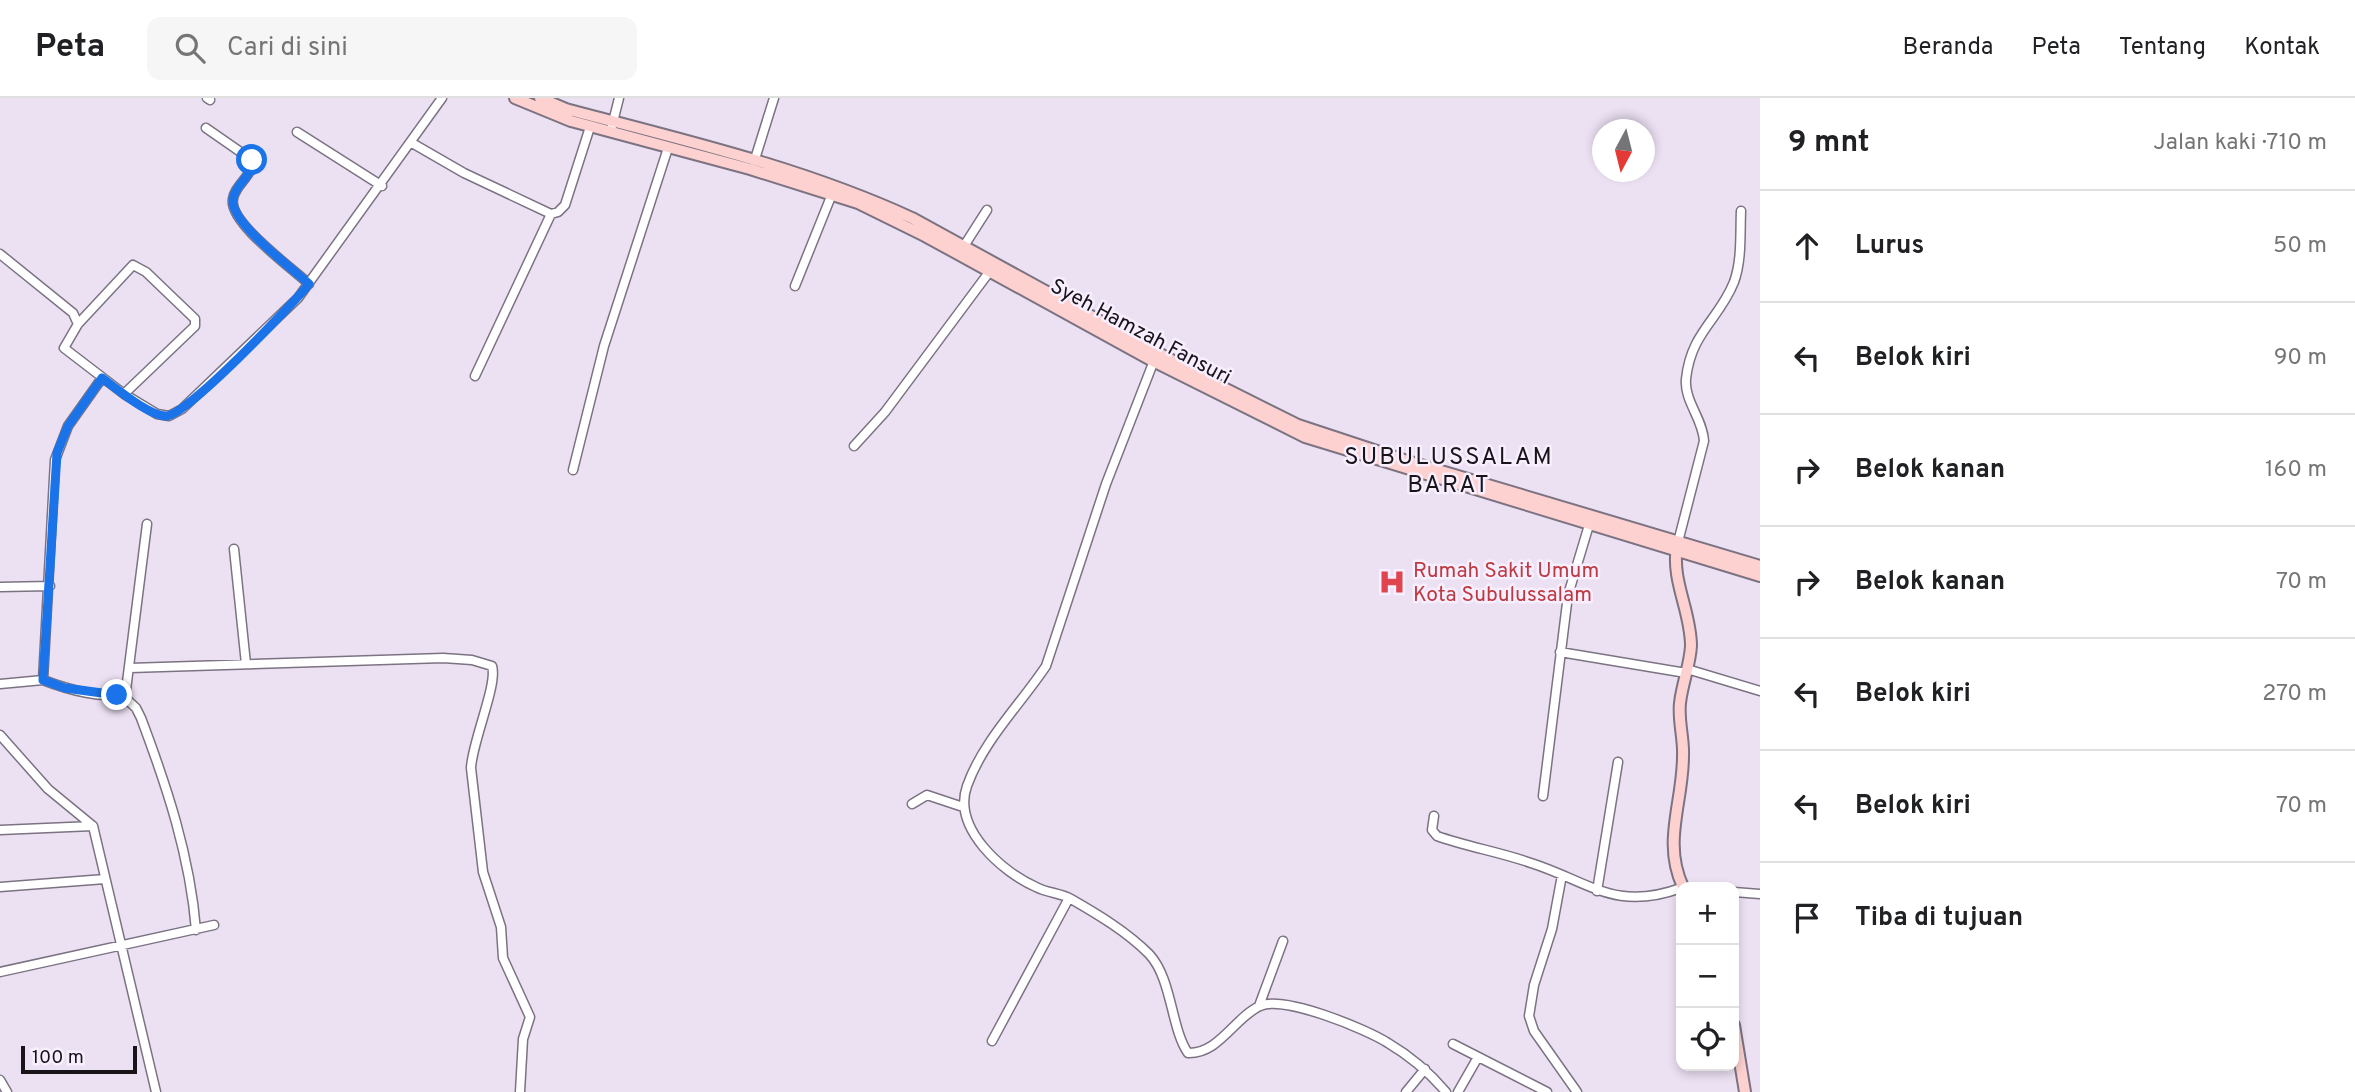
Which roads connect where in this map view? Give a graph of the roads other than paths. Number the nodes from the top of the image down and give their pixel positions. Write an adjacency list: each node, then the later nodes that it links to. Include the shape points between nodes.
1 (442, 98): 10 (street)
2 (515, 98): 6 (main road, Syeh Hamzah Fansuri)
3 (540, 98): 7 (main road, Syeh Hamzah Fansuri)
4 (619, 98): 7 (street)
5 (774, 98): 12 (street)
6 (590, 127): 7 (main road, Syeh Hamzah Fansuri); 18 (street, via 565,205)
7 (611, 127): 11 (main road, Syeh Hamzah Fansuri); 12 (main road, Syeh Hamzah Fansuri)
8 (206, 128): 22 (street, via 252,160 251,170 233,195 234,211 247,229)
9 (297, 132): 14 (street)
10 (412, 143): 14 (street); 18 (street)
11 (668, 148): 13 (main road, Syeh Hamzah Fansuri); 31 (street, via 604,346)
12 (755, 159): 13 (main road, Syeh Hamzah Fansuri)
13 (812, 182): 15 (main road, Syeh Hamzah Fansuri); 19 (main road, Syeh Hamzah Fansuri, via 887,206)
14 (382, 186): 22 (street)
15 (832, 194): 21 (main road, Syeh Hamzah Fansuri); 23 (street)
16 (987, 211): 19 (street)
17 (1741, 211): 34 (street, via 1733,284 1700,332 1689,362 1686,388 1704,441)
18 (551, 214): 26 (street)
19 (964, 246): 25 (main road, Syeh Hamzah Fansuri)
20 (0, 254): 24 (street, via 68,308)
21 (990, 271): 25 (main road, Syeh Hamzah Fansuri); 30 (street, via 885,412)
22 (309, 284): 28 (street, via 222,373 174,414 157,414)
23 (795, 286)
24 (78, 324): 27 (street, via 65,348); 28 (street, via 133,265 195,319 195,326 176,347)
25 (1156, 357): 29 (main road, Syeh Hamzah Fansuri, via 1274,424); 52 (street, via 1106,484 1046,666 976,766)
26 (475, 376)
27 (102, 378): 28 (street); 38 (street, via 68,426 57,453)
28 (124, 394)
29 (1328, 441): 33 (main road, Syeh Hamzah Fansuri); 34 (main road, Syeh Hamzah Fansuri)
30 (854, 446)
31 (573, 470)
32 (147, 524): 42 (street)
33 (1589, 525): 34 (main road, Syeh Hamzah Fansuri); 40 (street, via 1568,595)
34 (1677, 546): 36 (main road, Syeh Hamzah Fansuri); 37 (main road, Syeh Hamzah Fansuri); 43 (main road, via 1675,565 1690,639)
35 (234, 549): 41 (street)
36 (1760, 566)
37 (1760, 576)
38 (50, 586): 39 (street); 44 (street)
39 (0, 587)
40 (1560, 652): 43 (street); 50 (street)
41 (246, 664): 42 (street); 79 (street, via 443,658 492,666 493,680 471,768 483,872 501,927 505,965 530,1017 523,1039)
42 (130, 668): 47 (street)
43 (1686, 671): 46 (street); 58 (main road, via 1679,708 1683,766 1672,847)
44 (43, 680): 45 (street); 47 (street, via 93,693)
45 (0, 684)
46 (1760, 691)
47 (121, 694): 66 (street, via 141,718 176,817)
48 (0, 736): 54 (street, via 48,789)
49 (1618, 762): 61 (street)
50 (1543, 796)
51 (912, 804): 52 (street, via 927,795)
52 (963, 807): 64 (street, via 974,834 1011,873)
53 (1434, 816): 56 (street, via 1432,831 1437,836)
54 (93, 826): 55 (street); 57 (street)
55 (0, 830)
56 (1562, 875): 61 (street); 84 (street, via 1530,1016 1534,1031)
57 (105, 879): 59 (street); 68 (street)
58 (1681, 882)
59 (0, 887)
60 (1676, 890): 61 (street, via 1626,897)
61 (1597, 891)
62 (1739, 892): 63 (street)
63 (1760, 894)
64 (1069, 898): 70 (street, via 1128,933 1153,958 1188,1053 1216,1042); 71 (street)
65 (214, 925): 66 (street)
66 (196, 930): 68 (street)
67 (1283, 941): 70 (street)
68 (122, 946): 69 (street); 78 (street)
69 (0, 972)
70 (1259, 1006): 75 (street, via 1291,1006 1334,1020 1387,1042)
71 (992, 1041)
72 (1453, 1044): 74 (street)
73 (1739, 1055): 85 (main road)
74 (1478, 1057): 82 (street); 83 (street)
75 (1425, 1069): 80 (street); 81 (street)
76 (0, 1080): 77 (street)
77 (7, 1092)
78 (156, 1092)
79 (520, 1092)
80 (1406, 1092)
81 (1446, 1092)
82 (1458, 1092)
83 (1547, 1092)
84 (1577, 1092)
85 (1745, 1092)

